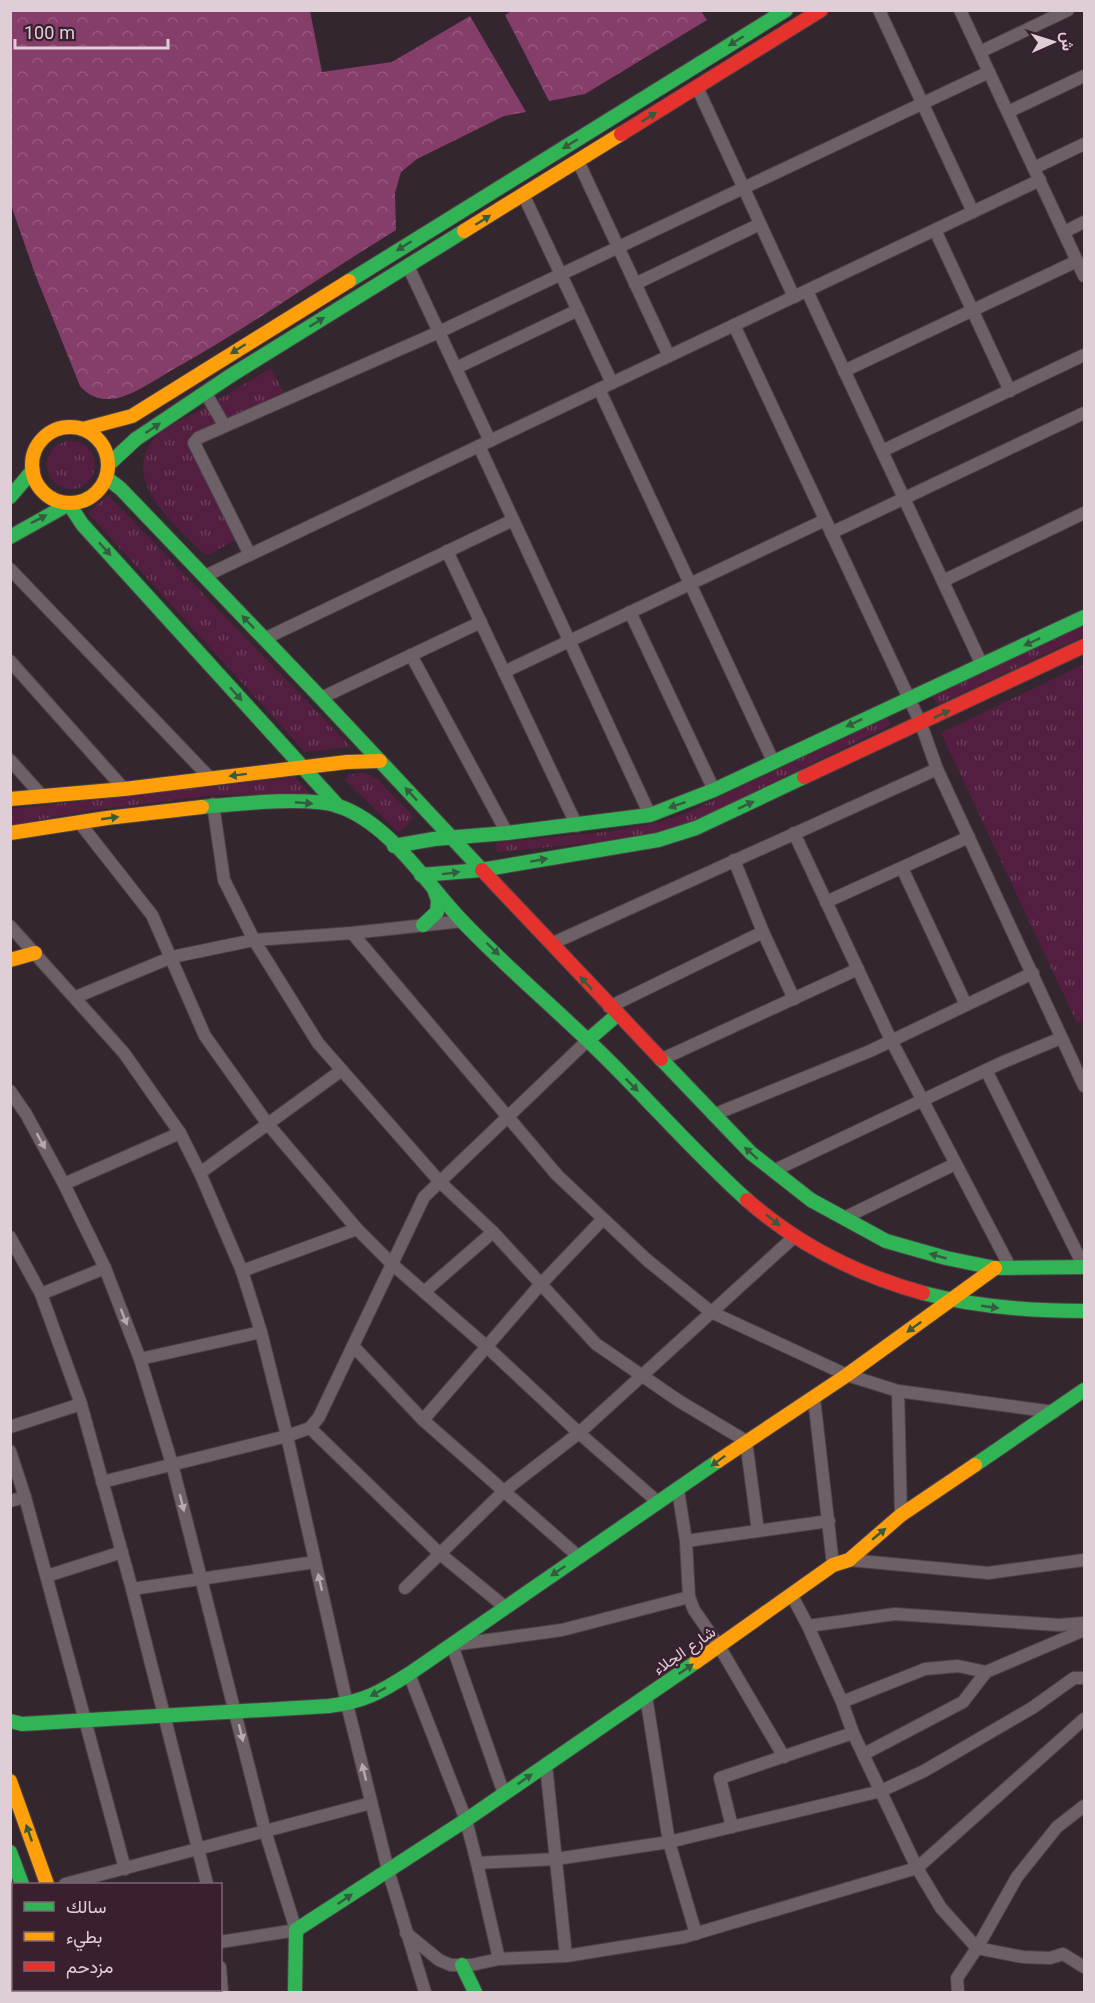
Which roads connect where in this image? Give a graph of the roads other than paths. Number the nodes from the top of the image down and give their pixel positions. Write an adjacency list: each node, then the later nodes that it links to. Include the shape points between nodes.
1 (786, 10): 45 (main road, one-way to 45, via 132,416)
2 (821, 10): 9 (main road)
3 (879, 10): 10 (street)
4 (960, 10): 6 (street)
5 (1068, 10): 6 (street)
6 (980, 52): 7 (street)
7 (989, 72): 10 (street); 11 (street)
8 (1084, 76): 11 (street)
9 (697, 87): 13 (main road, one-way to 9); 16 (street)
10 (922, 103): 16 (street); 18 (street)
11 (1008, 112): 14 (street)
12 (1084, 144): 14 (street)
13 (578, 161): 17 (main road); 23 (street)
14 (1034, 168): 15 (street)
15 (1040, 180): 18 (street); 22 (street)
16 (743, 188): 20 (street); 23 (street)
17 (524, 194): 25 (main road, one-way to 17); 26 (street)
18 (974, 212): 21 (street)
19 (1084, 222): 22 (street)
20 (760, 224): 28 (street); 30 (street)
21 (934, 230): 29 (street); 32 (street)
22 (1064, 232): 24 (street)
23 (618, 248): 26 (street); 28 (street)
24 (1077, 261): 27 (street); 32 (street)
25 (408, 266): 34 (street); 42 (main road, one-way to 25)
26 (561, 274): 31 (street); 34 (street)
27 (1084, 276)
28 (635, 284): 36 (street)
29 (807, 291): 30 (street); 38 (street)
30 (794, 297): 33 (street)
31 (578, 310): 37 (street); 39 (street)
32 (972, 310): 38 (street); 41 (street)
33 (734, 325): 36 (street); 55 (street)
34 (439, 332): 37 (street); 44 (street)
35 (1084, 355): 41 (street)
36 (669, 356): 39 (street)
37 (456, 368): 46 (street)
38 (844, 371): 47 (street)
39 (612, 383): 40 (street)
40 (599, 389): 46 (street); 63 (street)
41 (1010, 391): 47 (street)
42 (205, 392): 44 (street); 49 (main road, one-way to 42, via 136,439)
43 (1084, 413): 51 (street)
44 (224, 425): 59 (street, via 194,443)
45 (83, 429): 48 (main road, via 71,427 48,434 34,452); 49 (main road, via 101,443)
46 (484, 443): 54 (street); 59 (street)
47 (882, 451): 51 (street)
48 (33, 470): 50 (main road); 52 (main road, via 47,496)
49 (107, 472): 52 (main road, via 92,497); 61 (main road)
50 (10, 497)
51 (904, 499): 56 (street); 62 (street)
52 (69, 504): 57 (main road, one-way to 52); 80 (main road, one-way to 80, via 82,524)
53 (1084, 513): 62 (street)
54 (513, 520): 58 (street); 68 (street)
55 (825, 520): 56 (street); 63 (street)
56 (831, 533): 75 (street)
57 (10, 537)
58 (447, 551): 66 (street); 67 (street)
59 (250, 555): 61 (street)
60 (10, 569): 82 (street)
61 (205, 576): 67 (main road, one-way to 61)
62 (943, 580): 72 (street)
63 (690, 584): 64 (street); 79 (street)
64 (630, 612): 68 (street); 84 (street)
65 (1084, 617): 72 (main road, one-way to 72)
66 (480, 622): 70 (street); 73 (street)
67 (264, 639): 74 (main road)
68 (570, 640): 73 (street); 89 (street)
69 (1084, 646): 76 (main road, one-way to 69)
70 (411, 655): 74 (street); 93 (street)
71 (10, 661): 83 (street)
72 (982, 665): 75 (main road)
73 (504, 672): 91 (street)
74 (321, 698): 78 (main road)
75 (909, 698): 76 (street); 79 (main road, one-way to 79)
76 (921, 724): 81 (street); 100 (main road, one-way to 76, via 624,847 696,828)
77 (10, 760): 85 (street)
78 (380, 761): 80 (main road); 95 (main road, one-way to 78)
79 (773, 761): 84 (main road)
80 (302, 767): 82 (main road, one-way to 82); 88 (main road)
81 (937, 769): 94 (street); 96 (street)
82 (211, 778): 83 (main road)
83 (124, 789): 85 (main road)
84 (714, 790): 89 (main road, one-way to 89)
85 (43, 797): 86 (main road)
86 (10, 798)
87 (213, 804): 88 (main road, one-way to 88, via 294,802); 90 (main road, one-way to 87); 109 (street, via 224,880)
88 (338, 806): 97 (main road, via 358,816)
89 (651, 814): 91 (main road)
90 (79, 822): 92 (main road); 112 (street, via 152,915)
91 (577, 826): 93 (main road)
92 (10, 833)
93 (507, 833): 95 (main road)
94 (794, 833): 98 (street); 103 (street)
95 (451, 837): 97 (main road); 100 (main road)
96 (969, 837): 99 (street); 115 (street)
97 (394, 846): 101 (main road)
98 (734, 860): 107 (street); 110 (street)
99 (902, 868): 103 (street); 118 (street)
100 (481, 870): 101 (main road, one-way to 100); 110 (main road)
101 (421, 875): 102 (main road)
102 (433, 887): 104 (main road); 106 (main road, via 437,912)
103 (826, 902): 114 (street)
104 (463, 921): 106 (street); 121 (main road, one-way to 121)
105 (10, 926): 111 (street)
106 (423, 926): 108 (street)
107 (763, 932): 117 (street); 119 (street)
108 (352, 933): 109 (street); 130 (street)
109 (254, 940): 112 (street); 124 (street, via 318,1043)
110 (551, 944): 119 (main road, one-way to 110)
111 (35, 953): 113 (main road); 116 (street)
112 (172, 957): 116 (street); 131 (street, via 205,1036)
113 (10, 960)
114 (858, 969): 117 (street); 122 (street)
115 (1033, 973): 118 (street); 120 (street)
116 (76, 998): 132 (street, via 124,1053)
117 (794, 999): 123 (street)
118 (966, 1005): 122 (street)
119 (613, 1011): 121 (main road); 123 (main road)
120 (1061, 1038): 125 (street); 126 (street)
121 (588, 1040): 130 (street); 143 (main road, one-way to 143, via 735,1190)
122 (891, 1040): 128 (street); 129 (street)
123 (660, 1060): 129 (main road)
124 (342, 1070): 131 (street); 136 (street)
125 (986, 1070): 128 (street); 145 (street)
126 (1084, 1086)
127 (12, 1095): 137 (street, one-way to 137)
128 (923, 1100): 133 (street); 134 (street)
129 (713, 1115): 134 (main road, one-way to 129)
130 (506, 1118): 136 (street); 139 (street)
131 (267, 1123): 135 (street); 140 (street)
132 (180, 1133): 135 (street); 137 (street)
133 (955, 1164): 138 (street); 148 (street)
134 (773, 1171): 138 (main road, via 811,1200)
135 (200, 1173): 149 (street)
136 (440, 1182): 141 (street); 144 (street, via 424,1197)
137 (64, 1184): 146 (street)
138 (844, 1218): 147 (main road, one-way to 138, via 886,1241)
139 (603, 1219): 150 (street); 155 (street)
140 (357, 1229): 144 (street); 149 (street)
141 (493, 1232): 150 (street); 151 (street)
142 (10, 1237): 152 (street)
143 (794, 1237): 153 (main road, via 895,1285); 155 (street)
144 (392, 1264): 151 (street); 158 (street)
145 (1084, 1267): 148 (main road)
146 (105, 1268): 152 (street); 159 (street, one-way to 159)
147 (995, 1269): 148 (main road); 153 (main road)
148 (1011, 1269)
149 (242, 1271): 156 (street)
150 (540, 1285): 157 (street); 160 (street, via 596,1344)
151 (424, 1292): 157 (street)
152 (41, 1294): 165 (street)
153 (950, 1302): 154 (main road, one-way to 154, via 1022,1310); 161 (main road, one-way to 161)
154 (1084, 1311)
155 (711, 1312): 160 (street); 161 (street)
156 (261, 1332): 159 (street); 171 (street)
157 (486, 1346): 167 (street); 170 (street)
158 (354, 1347): 167 (street); 169 (street, via 319,1418)
159 (140, 1359): 174 (street)
160 (641, 1375): 170 (street); 172 (street)
161 (847, 1375): 163 (street); 164 (main road)
162 (1084, 1390): 166 (main road, شارع الجلاء)
163 (898, 1391): 166 (street); 181 (street)
164 (814, 1398): 172 (main road); 182 (street)
165 (81, 1404): 168 (street); 175 (street)
166 (1053, 1412): 181 (main road, شارع الجلاء)
167 (423, 1420): 177 (street)
168 (10, 1427)
169 (310, 1428): 171 (street); 186 (street)
170 (579, 1433): 177 (street); 180 (street)
171 (287, 1436): 174 (street); 190 (street)
172 (746, 1441): 176 (main road, one-way to 176); 183 (street)
173 (10, 1451): 178 (street)
174 (172, 1464): 175 (street); 193 (street, one-way to 193)
175 (102, 1482): 185 (street)
176 (678, 1490): 180 (main road); 184 (street)
177 (504, 1491): 186 (street); 187 (street)
178 (25, 1497): 179 (street); 192 (street)
179 (10, 1502)
180 (658, 1503): 187 (main road)
181 (901, 1515): 188 (main road, شارع الجلاء, one-way to 181)
182 (829, 1521): 183 (street); 191 (street)
183 (758, 1531): 184 (street)
184 (686, 1541): 197 (street)
185 (122, 1552): 192 (street); 195 (street)
186 (439, 1553): 194 (street); 198 (street)
187 (579, 1557): 198 (main road, one-way to 198)
188 (849, 1560): 189 (street, via 988,1573); 191 (main road, شارع الجلاء)
189 (1084, 1560)
190 (315, 1562): 193 (street); 209 (street, one-way to 190)
191 (832, 1565): 196 (main road, شارع الجلاء)
192 (46, 1576): 214 (street)
193 (201, 1579): 195 (street); 210 (street)
194 (405, 1588)
195 (132, 1589): 211 (street)
196 (791, 1594): 200 (street); 203 (main road, شارع الجلاء)
197 (689, 1597): 202 (street, via 562,1630); 203 (street)
198 (505, 1607): 202 (main road)
199 (1084, 1623): 200 (street, via 1059,1625 895,1614)
200 (808, 1626): 208 (street)
201 (1084, 1630): 204 (street)
202 (452, 1645): 205 (main road); 221 (street)
203 (719, 1646): 207 (main road, شارع الجلاء, one-way to 203); 217 (street)
204 (986, 1672): 208 (street, via 958,1666 925,1669); 216 (street, via 963,1702)
205 (409, 1674): 209 (main road, one-way to 209, via 375,1695); 224 (street)
206 (1084, 1678): 220 (street, via 1074,1678 1032,1708 924,1771)
207 (646, 1696): 218 (main road, شارع الجلاء); 227 (street)
208 (842, 1702): 215 (street)
209 (347, 1704): 210 (main road); 222 (street, one-way to 209)
210 (236, 1712): 211 (main road); 226 (street, one-way to 226)
211 (164, 1716): 214 (main road); 228 (street)
212 (1084, 1719): 232 (street)
213 (10, 1721): 214 (main road)
214 (84, 1721): 233 (street)
215 (854, 1734): 216 (street); 217 (street)
216 (864, 1754): 220 (street)
217 (784, 1757): 225 (street, via 720,1778)
218 (546, 1765): 221 (main road, شارع الجلاء, one-way to 218); 230 (street)
219 (10, 1780): 236 (main road, one-way to 219)
220 (881, 1791): 225 (street); 232 (street)
221 (504, 1794): 224 (main road, شارع الجلاء)
222 (371, 1803): 226 (street); 234 (street)
223 (1084, 1806): 243 (street, via 1057,1827 1017,1877)
224 (466, 1820): 231 (street); 234 (main road, شارع الجلاء)
225 (732, 1827): 227 (street)
226 (265, 1831): 228 (street); 239 (street)
227 (669, 1842): 230 (street); 241 (street)
228 (199, 1849): 233 (street); 238 (street)
229 (10, 1852): 235 (main road)
230 (556, 1859): 231 (street); 244 (street)
231 (477, 1863): 245 (street)
232 (917, 1868): 241 (street); 243 (street, via 941,1908)
233 (125, 1869): 237 (street)
234 (388, 1870): 239 (main road, شارع الجلاء, one-way to 234); 240 (street)
235 (22, 1883)
236 (47, 1883)
237 (69, 1883)
238 (207, 1883)
239 (296, 1930): 242 (street); 248 (main road)
240 (405, 1932): 246 (street, via 439,1960); 249 (street)
241 (696, 1934): 244 (street)
242 (222, 1942)
243 (977, 1948): 247 (street, via 1023,1957 1050,1958 1063,1954); 251 (street, via 957,1978)
244 (566, 1956): 245 (street)
245 (499, 1959): 246 (street)
246 (462, 1965): 250 (main road)
247 (1084, 1967)
248 (295, 1992)
249 (425, 1992)
250 (475, 1992)
251 (958, 1992)

